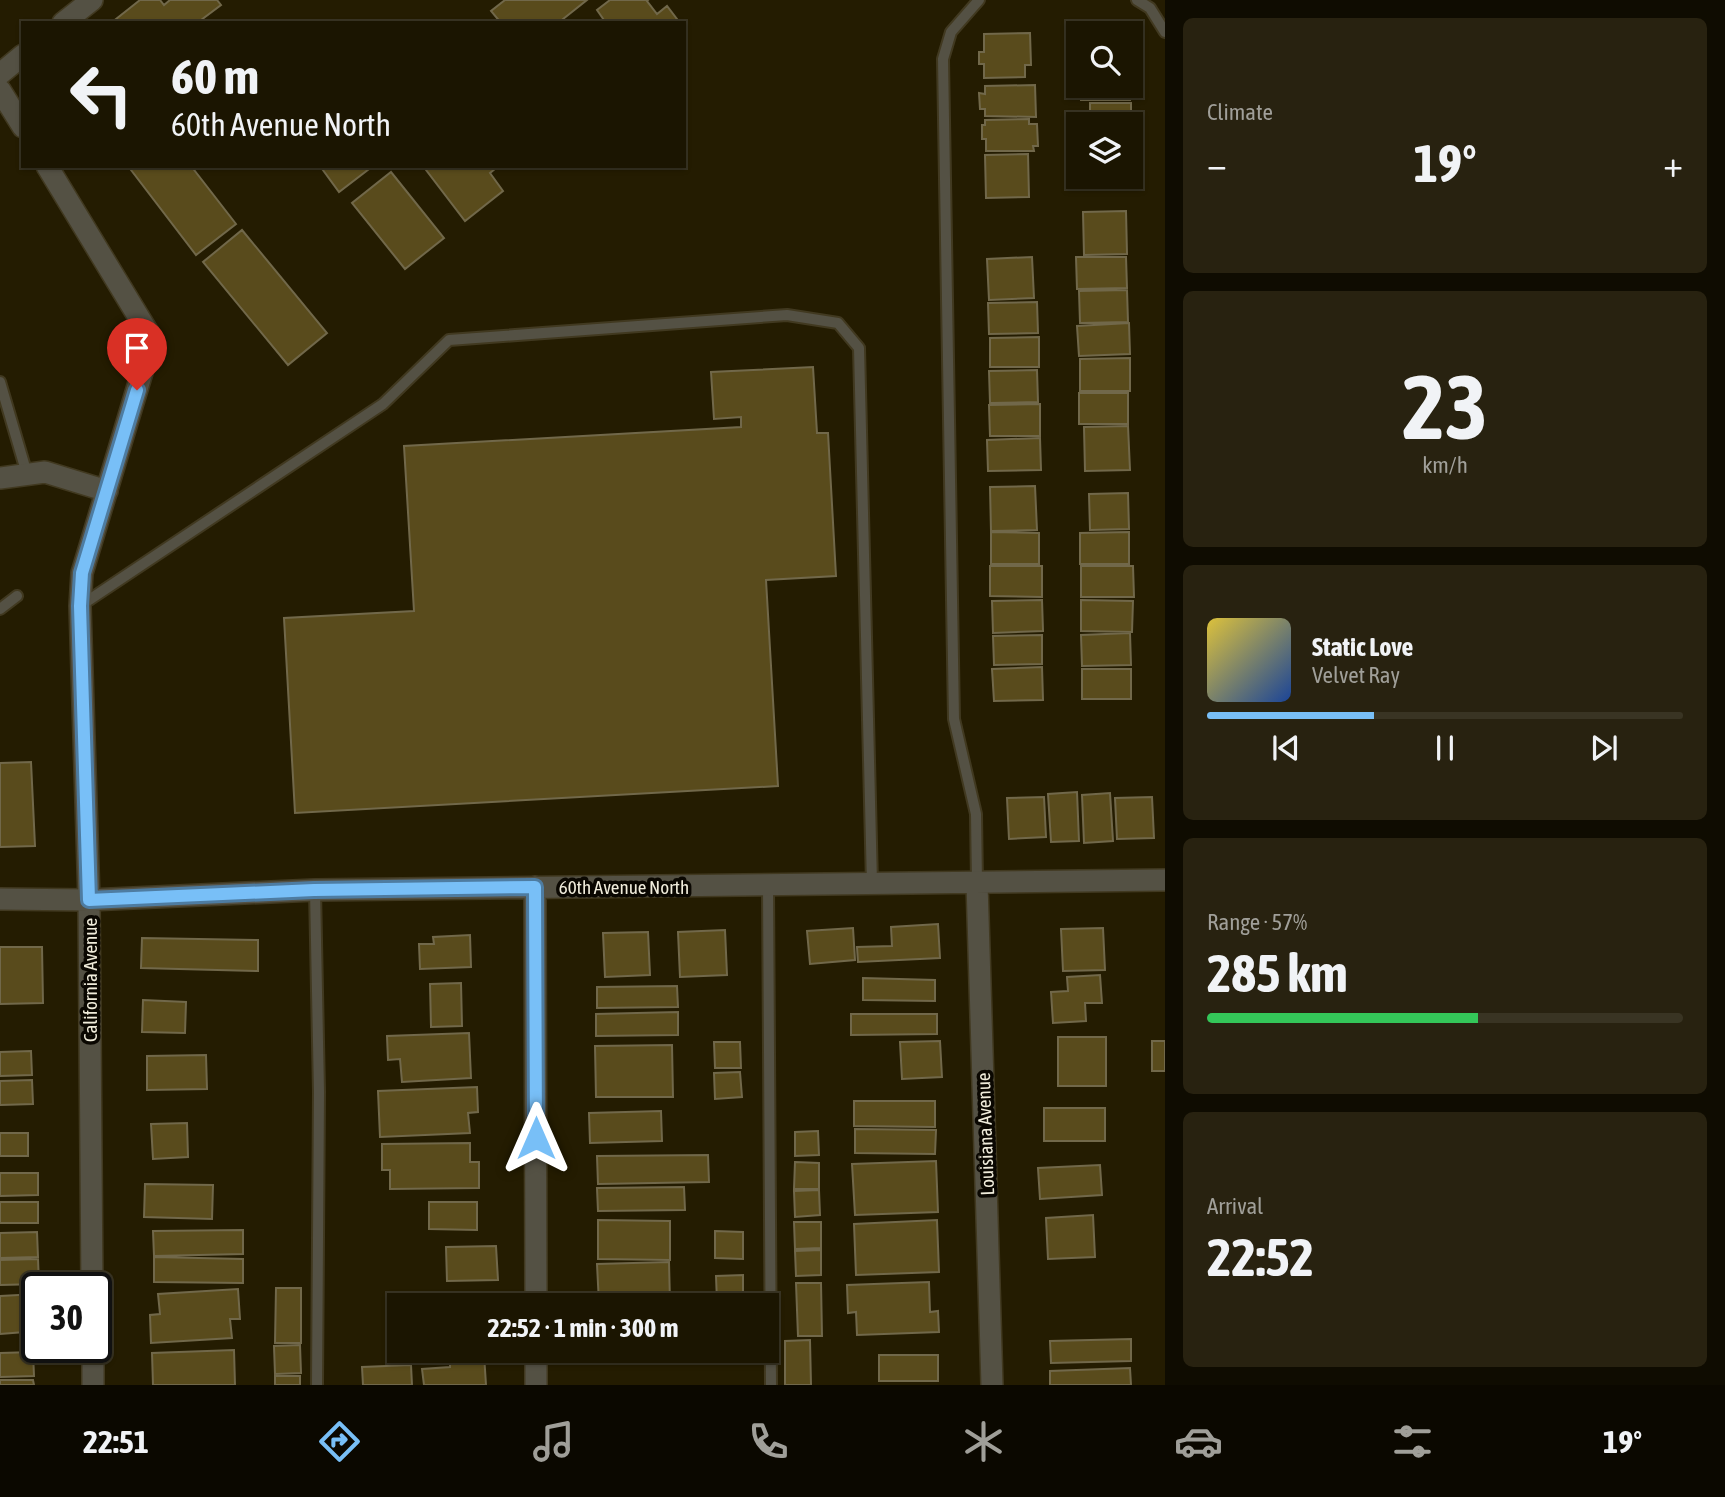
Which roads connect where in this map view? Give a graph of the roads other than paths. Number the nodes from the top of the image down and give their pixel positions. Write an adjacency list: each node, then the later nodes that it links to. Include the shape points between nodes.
1 (92, 0): 4 (street)
2 (979, 0): 19 (lane, via 951,32 943,60 954,719 976,814)
3 (1137, 0): 5 (lane, via 1150,8)
4 (66, 21)
5 (1165, 32)
6 (21, 57): 7 (street)
7 (0, 74)
8 (0, 90): 9 (street)
9 (21, 124)
10 (48, 168): 14 (street, California Avenue, via 152,339)
11 (0, 382): 12 (lane)
12 (27, 474): 13 (street); 14 (street, via 45,472)
13 (0, 478)
14 (107, 491): 16 (street, California Avenue, via 82,573)
15 (17, 596): 17 (lane)
16 (80, 606): 20 (lane, via 383,404 449,341 788,315 838,323 859,348); 25 (street, California Avenue)
17 (0, 609)
18 (1165, 880): 19 (street, 60th Avenue North)
19 (977, 883): 20 (street, 60th Avenue North); 34 (street, Louisiana Avenue)
20 (872, 884): 21 (street, 60th Avenue North)
21 (768, 886): 22 (street, 60th Avenue North); 33 (lane)
22 (535, 887): 23 (street, 60th Avenue North); 27 (street)
23 (314, 890): 25 (street, 60th Avenue North); 31 (lane, via 319,1092)
24 (0, 900): 25 (street, 60th Avenue North)
25 (89, 900): 26 (street, California Avenue)
26 (92, 1272)
27 (536, 1293)
28 (93, 1363): 30 (street)
29 (536, 1363): 32 (street)
30 (93, 1385)
31 (317, 1385)
32 (536, 1385)
33 (771, 1385)
34 (992, 1385)

